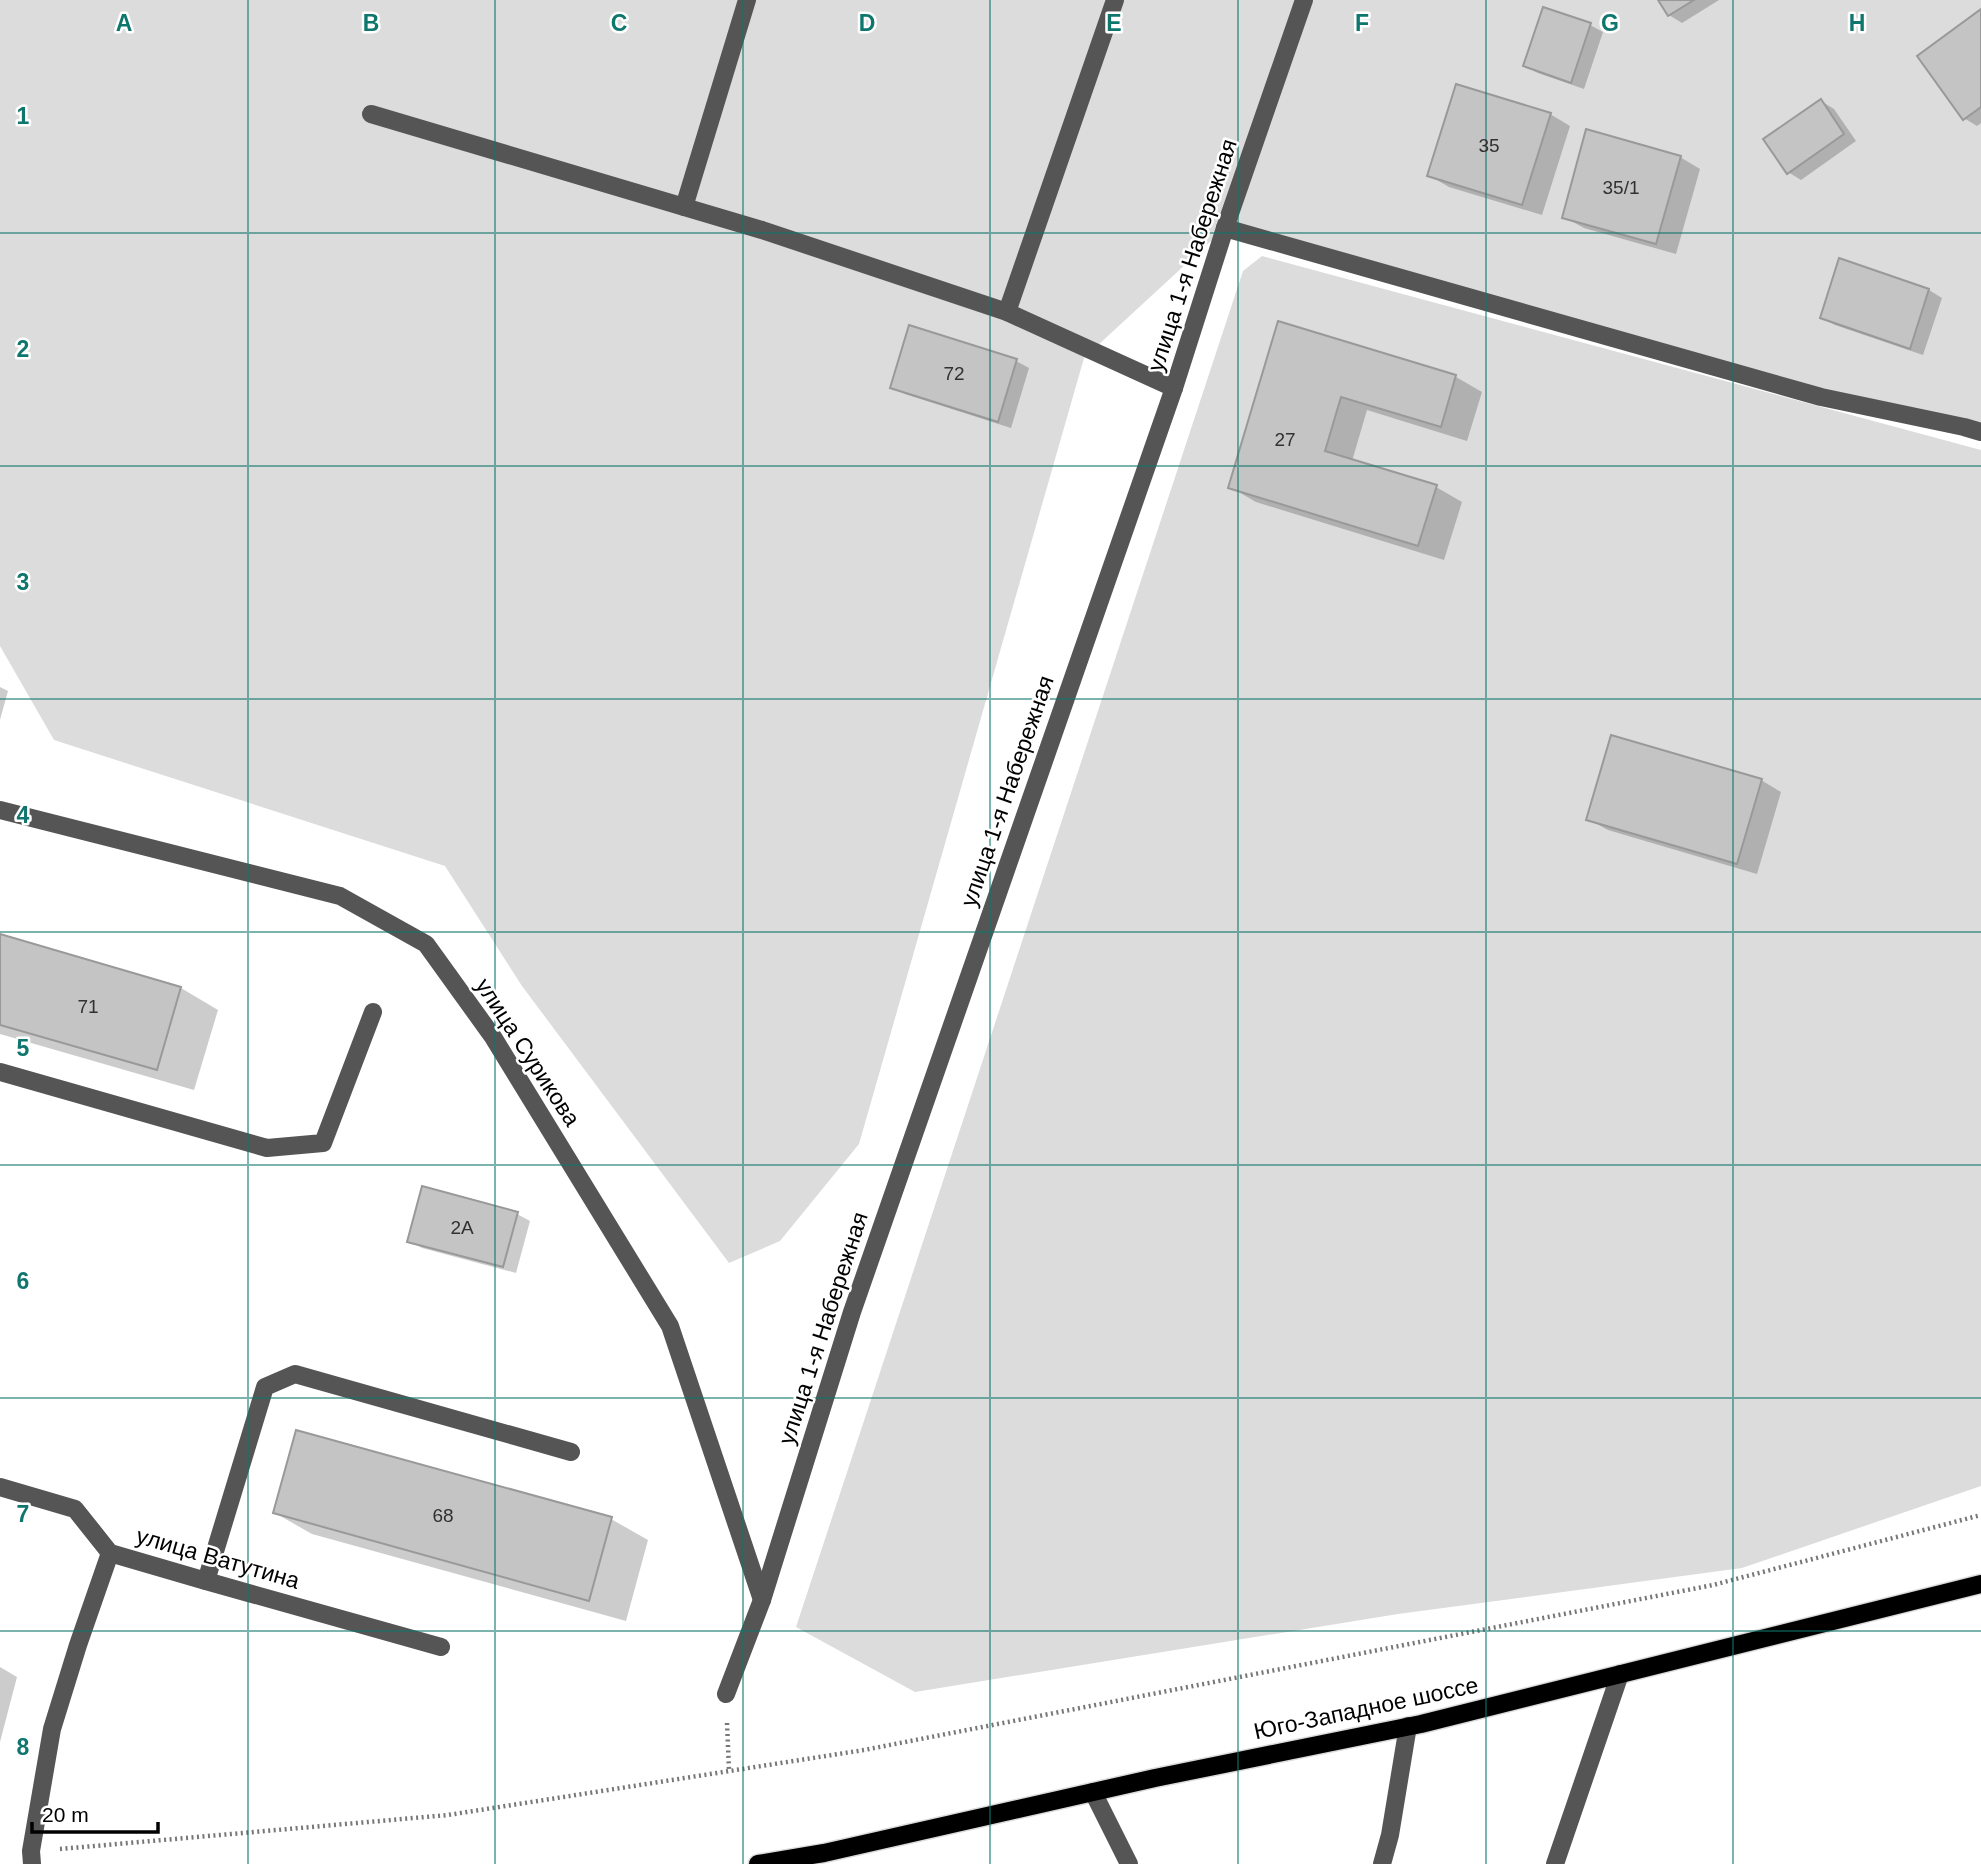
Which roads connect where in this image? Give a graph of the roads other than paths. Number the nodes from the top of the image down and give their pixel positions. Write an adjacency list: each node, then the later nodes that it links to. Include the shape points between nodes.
1 (747, 0): 5 (street)
2 (1115, 0): 7 (street)
3 (1304, 0): 6 (street, улица 1-я Набережная)
4 (371, 114): 5 (street)
5 (684, 207): 7 (street)
6 (1225, 228): 8 (street, улица 1-я Набережная); 9 (street, via 1821,397)
7 (1007, 312): 8 (street)
8 (1174, 388): 18 (street, улица 1-я Набережная, via 852,1312)
9 (1981, 432)
10 (0, 810): 18 (street, улица Сурикова, via 340,896 426,944 493,1037 670,1326)
11 (373, 1012): 12 (street, via 323,1143 267,1148)
12 (0, 1072)
13 (571, 1452): 16 (street, via 295,1374 265,1387)
14 (0, 1487): 15 (street, улица Ватутина, via 75,1509)
15 (110, 1553): 16 (street, улица Ватутина); 24 (street, via 52,1729)
16 (206, 1581): 19 (street, улица Ватутина)
17 (1981, 1584): 20 (main road, Юго-Западное шоссе)
18 (762, 1600): 21 (street, улица 1-я Набережная)
19 (441, 1647)
20 (1619, 1674): 22 (main road, Юго-Западное шоссе); 29 (street)
21 (726, 1694)
22 (1408, 1726): 23 (main road, Юго-Западное шоссе); 28 (street)
23 (1093, 1792): 25 (main road, Юго-Западное шоссе); 27 (street)
24 (32, 1858)
25 (822, 1858): 26 (main road, Юго-Западное шоссе)
26 (758, 1864)
27 (1129, 1864)
28 (1382, 1864)
29 (1555, 1864)

